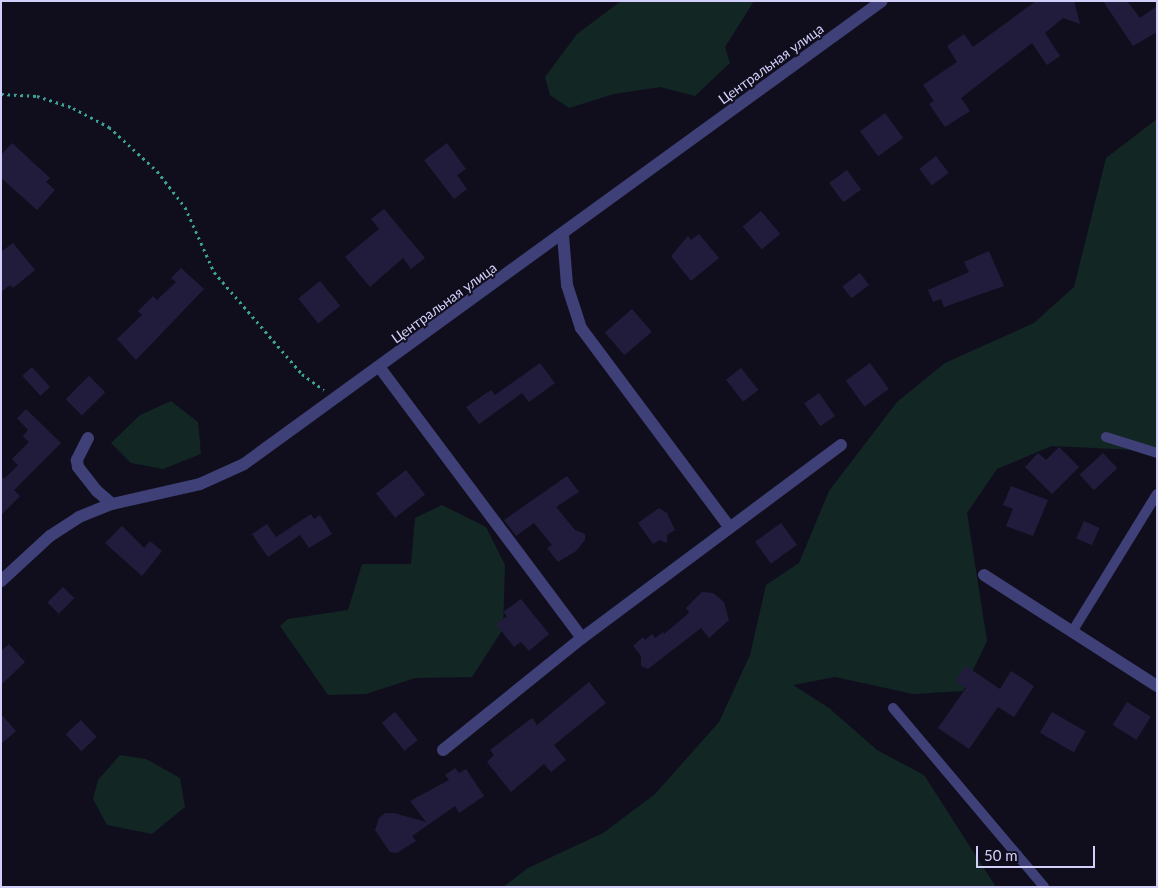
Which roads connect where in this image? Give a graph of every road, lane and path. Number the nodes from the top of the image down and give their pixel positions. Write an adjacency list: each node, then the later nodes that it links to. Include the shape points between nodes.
1 (882, 1): 3 (street, Центральная улица)
2 (1, 94): 5 (path, via 37,96 73,108 109,127 157,171 185,207 214,272 302,374)
3 (563, 235): 4 (street, Центральная улица); 12 (street, via 567,284 581,328)
4 (380, 368): 5 (street, Центральная улица); 16 (street)
5 (341, 398): 11 (street, Центральная улица, via 244,464 200,484)
6 (1106, 437): 9 (lane)
7 (88, 438): 11 (street, via 77,460 78,466 97,491)
8 (841, 445): 12 (street)
9 (1157, 453)
10 (1157, 494): 15 (lane)
11 (112, 504): 14 (street, Центральная улица, via 79,517 50,536)
12 (730, 528): 16 (street)
13 (984, 575): 15 (street)
14 (1, 580)
15 (1072, 632): 17 (street)
16 (582, 638): 19 (street)
17 (1157, 686)
18 (893, 708): 20 (lane)
19 (443, 750)
20 (1044, 887)

